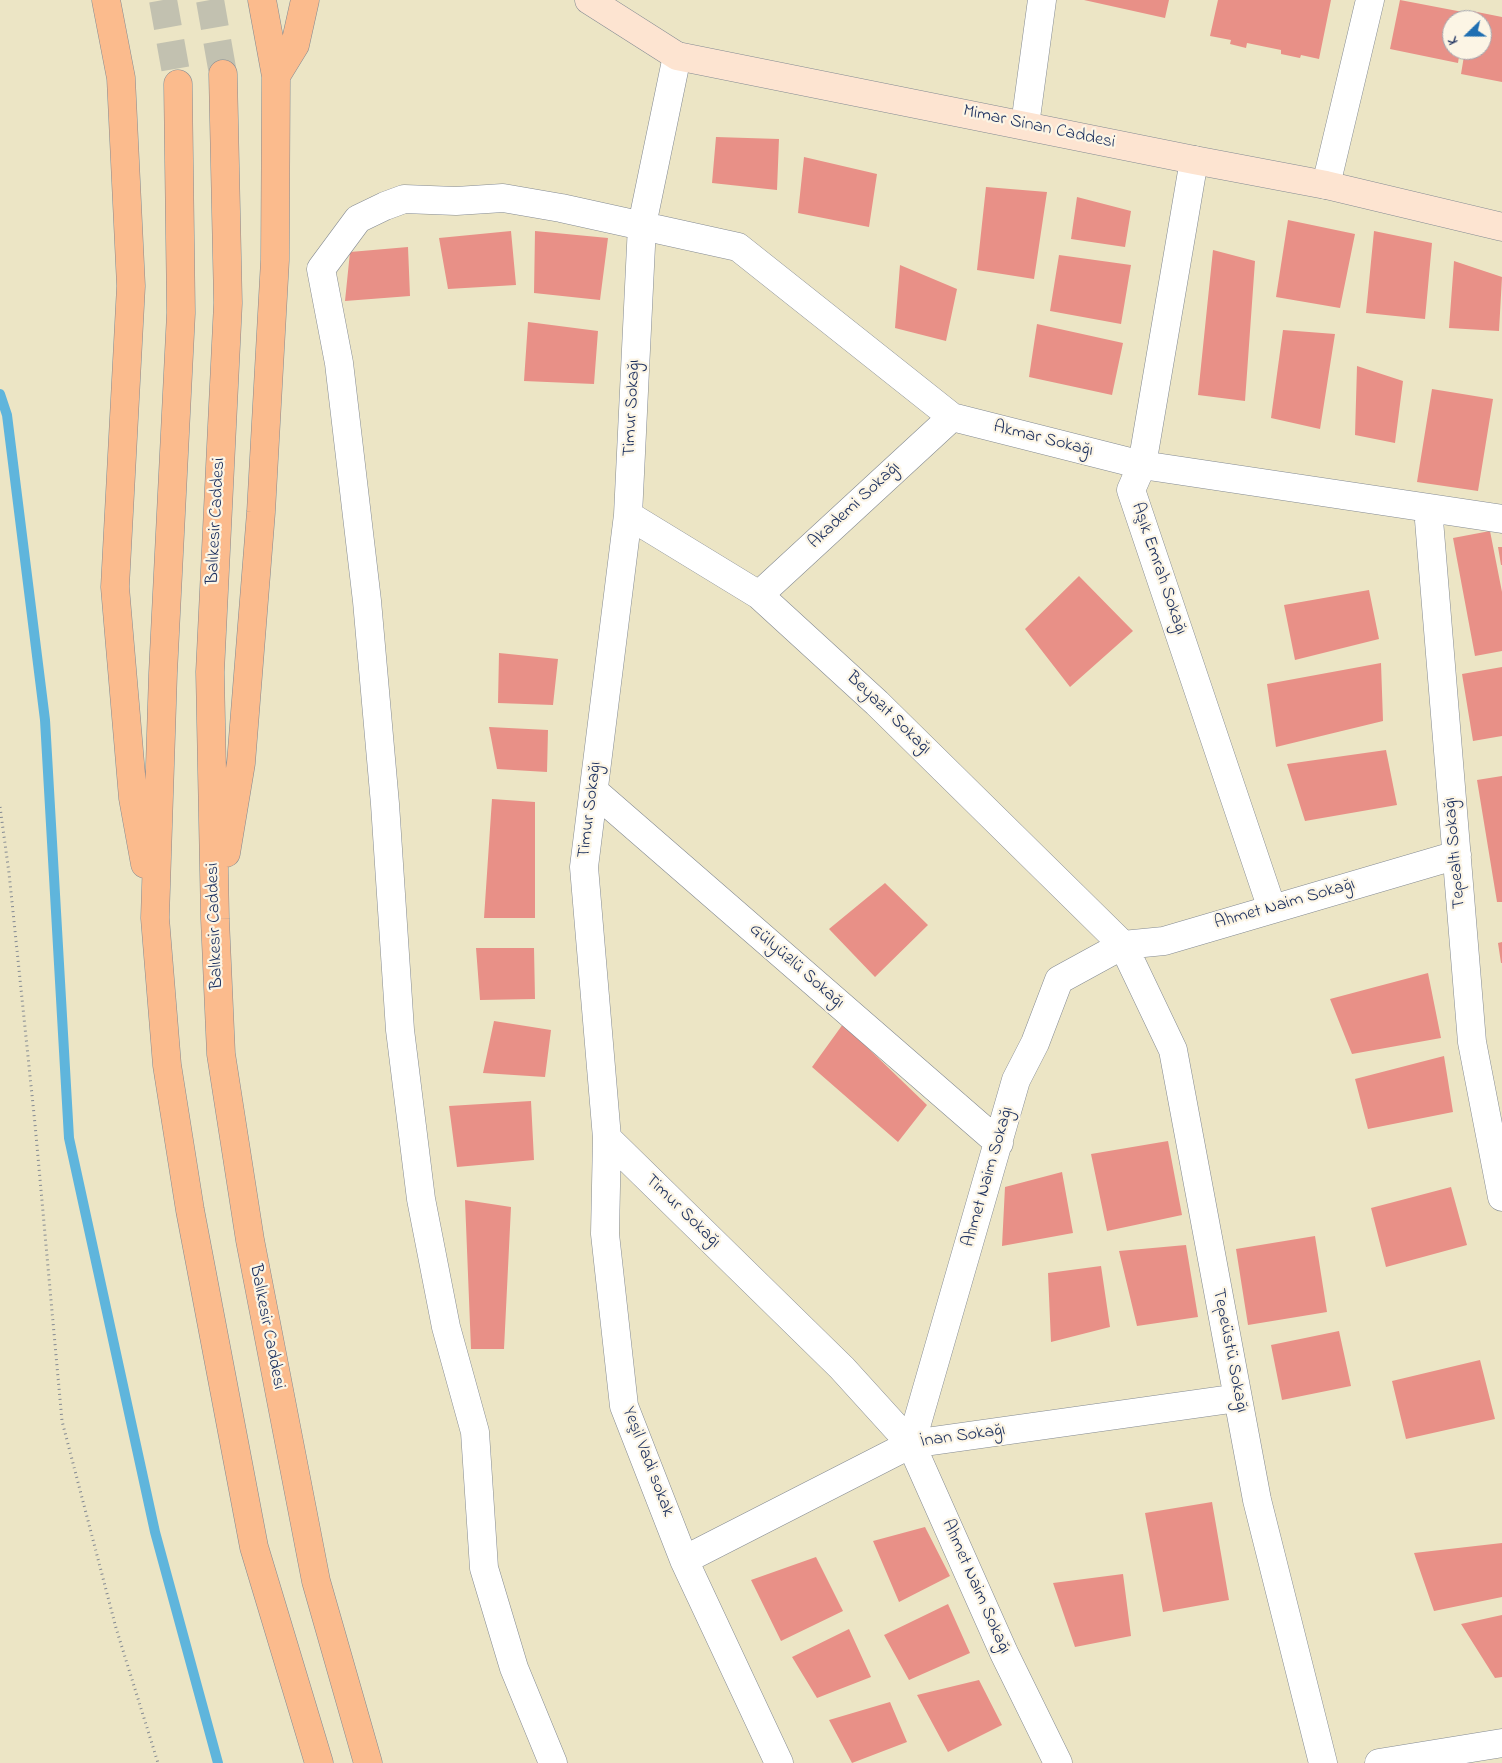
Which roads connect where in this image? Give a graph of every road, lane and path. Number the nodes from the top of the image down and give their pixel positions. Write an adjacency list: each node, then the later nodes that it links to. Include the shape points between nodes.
1 (106, 0): 26 (main road, via 121,78 131,286 115,587 133,798)
2 (262, 0): 9 (main road)
3 (305, 0): 9 (main road, via 295,45)
4 (589, 0): 7 (main road, Mimar Sinan Caddesi)
5 (1042, 0): 11 (street)
6 (1370, 0): 13 (street)
7 (677, 56): 11 (main road, Mimar Sinan Caddesi); 14 (street, Timur Sokağı)
8 (223, 74): 27 (main road, Balıkesir Caddesi, via 228,303 210,672)
9 (276, 76): 27 (main road, via 275,260 261,512 241,763)
10 (178, 84): 26 (main road, via 181,313 163,673)
11 (1025, 125): 12 (main road, Mimar Sinan Caddesi)
12 (1194, 160): 13 (main road, Mimar Sinan Caddesi); 17 (street, Aşık Emrah Sokağı)
13 (1326, 184): 15 (main road, Mimar Sinan Caddesi)
14 (642, 225): 16 (street, Akmar Sokağı, via 738,247); 19 (street, Timur Sokağı); 39 (street, Akmar Sokağı, via 503,198 404,199 358,219 321,269 339,363 367,601 400,1030 421,1199 446,1328 475,1432 484,1568 514,1668)
15 (1502, 227)
16 (952, 417): 17 (street, Akmar Sokağı); 21 (street, Akademi Sokağı)
17 (1142, 465): 18 (street, Akmar Sokağı); 25 (street, Aşık Emrah Sokağı, via 1131,490)
18 (1428, 508): 20 (street, Akmar Sokağı); 24 (street, Tepealtı Sokağı)
19 (628, 515): 21 (street, Beyazıt Sokağı); 22 (street, Timur Sokağı)
20 (1502, 519)
21 (759, 595): 28 (street, Beyazıt Sokağı, via 877,703)
22 (594, 791): 29 (street, Timur Sokağı, via 584,867); 30 (street, Gülyüzlü Sokağı)
23 (0, 807): 36 (path, via 35,1124 62,1421 116,1628)
24 (1456, 855): 25 (street, Ahmet Naim Sokağı); 31 (street, Tepealtı Sokağı, via 1472,1042)
25 (1272, 909): 28 (street, Ahmet Naim Sokağı, via 1164,941)
26 (155, 918): 37 (main road, via 167,1065 190,1210 254,1548)
27 (215, 919): 38 (main road, Balıkesir Caddesi, via 221,1054 250,1240 316,1581)
28 (1122, 945): 30 (street, Ahmet Naim Sokağı, via 1059,980 1016,1080); 32 (street, Tepeüstü Sokağı, via 1173,1050)
29 (607, 1138): 33 (street, Timur Sokağı, via 842,1368); 34 (street, Yeşil Vadi sokak, via 605,1234 624,1406)
30 (999, 1144): 33 (street, Ahmet Naim Sokağı)
31 (1502, 1197)
32 (1238, 1398): 33 (street, İnan Sokağı); 42 (street, Tepeüstü Sokağı, via 1257,1500)
33 (911, 1444): 34 (street, İnan Sokağı); 41 (street, Ahmet Naim Sokağı, via 1004,1652)
34 (684, 1560): 40 (street, Yeşil Vadi sokak)
35 (1502, 1743): 43 (street)
36 (158, 1763)
37 (319, 1763)
38 (368, 1763)
39 (553, 1763)
40 (779, 1763)
41 (1058, 1763)
42 (1323, 1763)
43 (1379, 1763)

